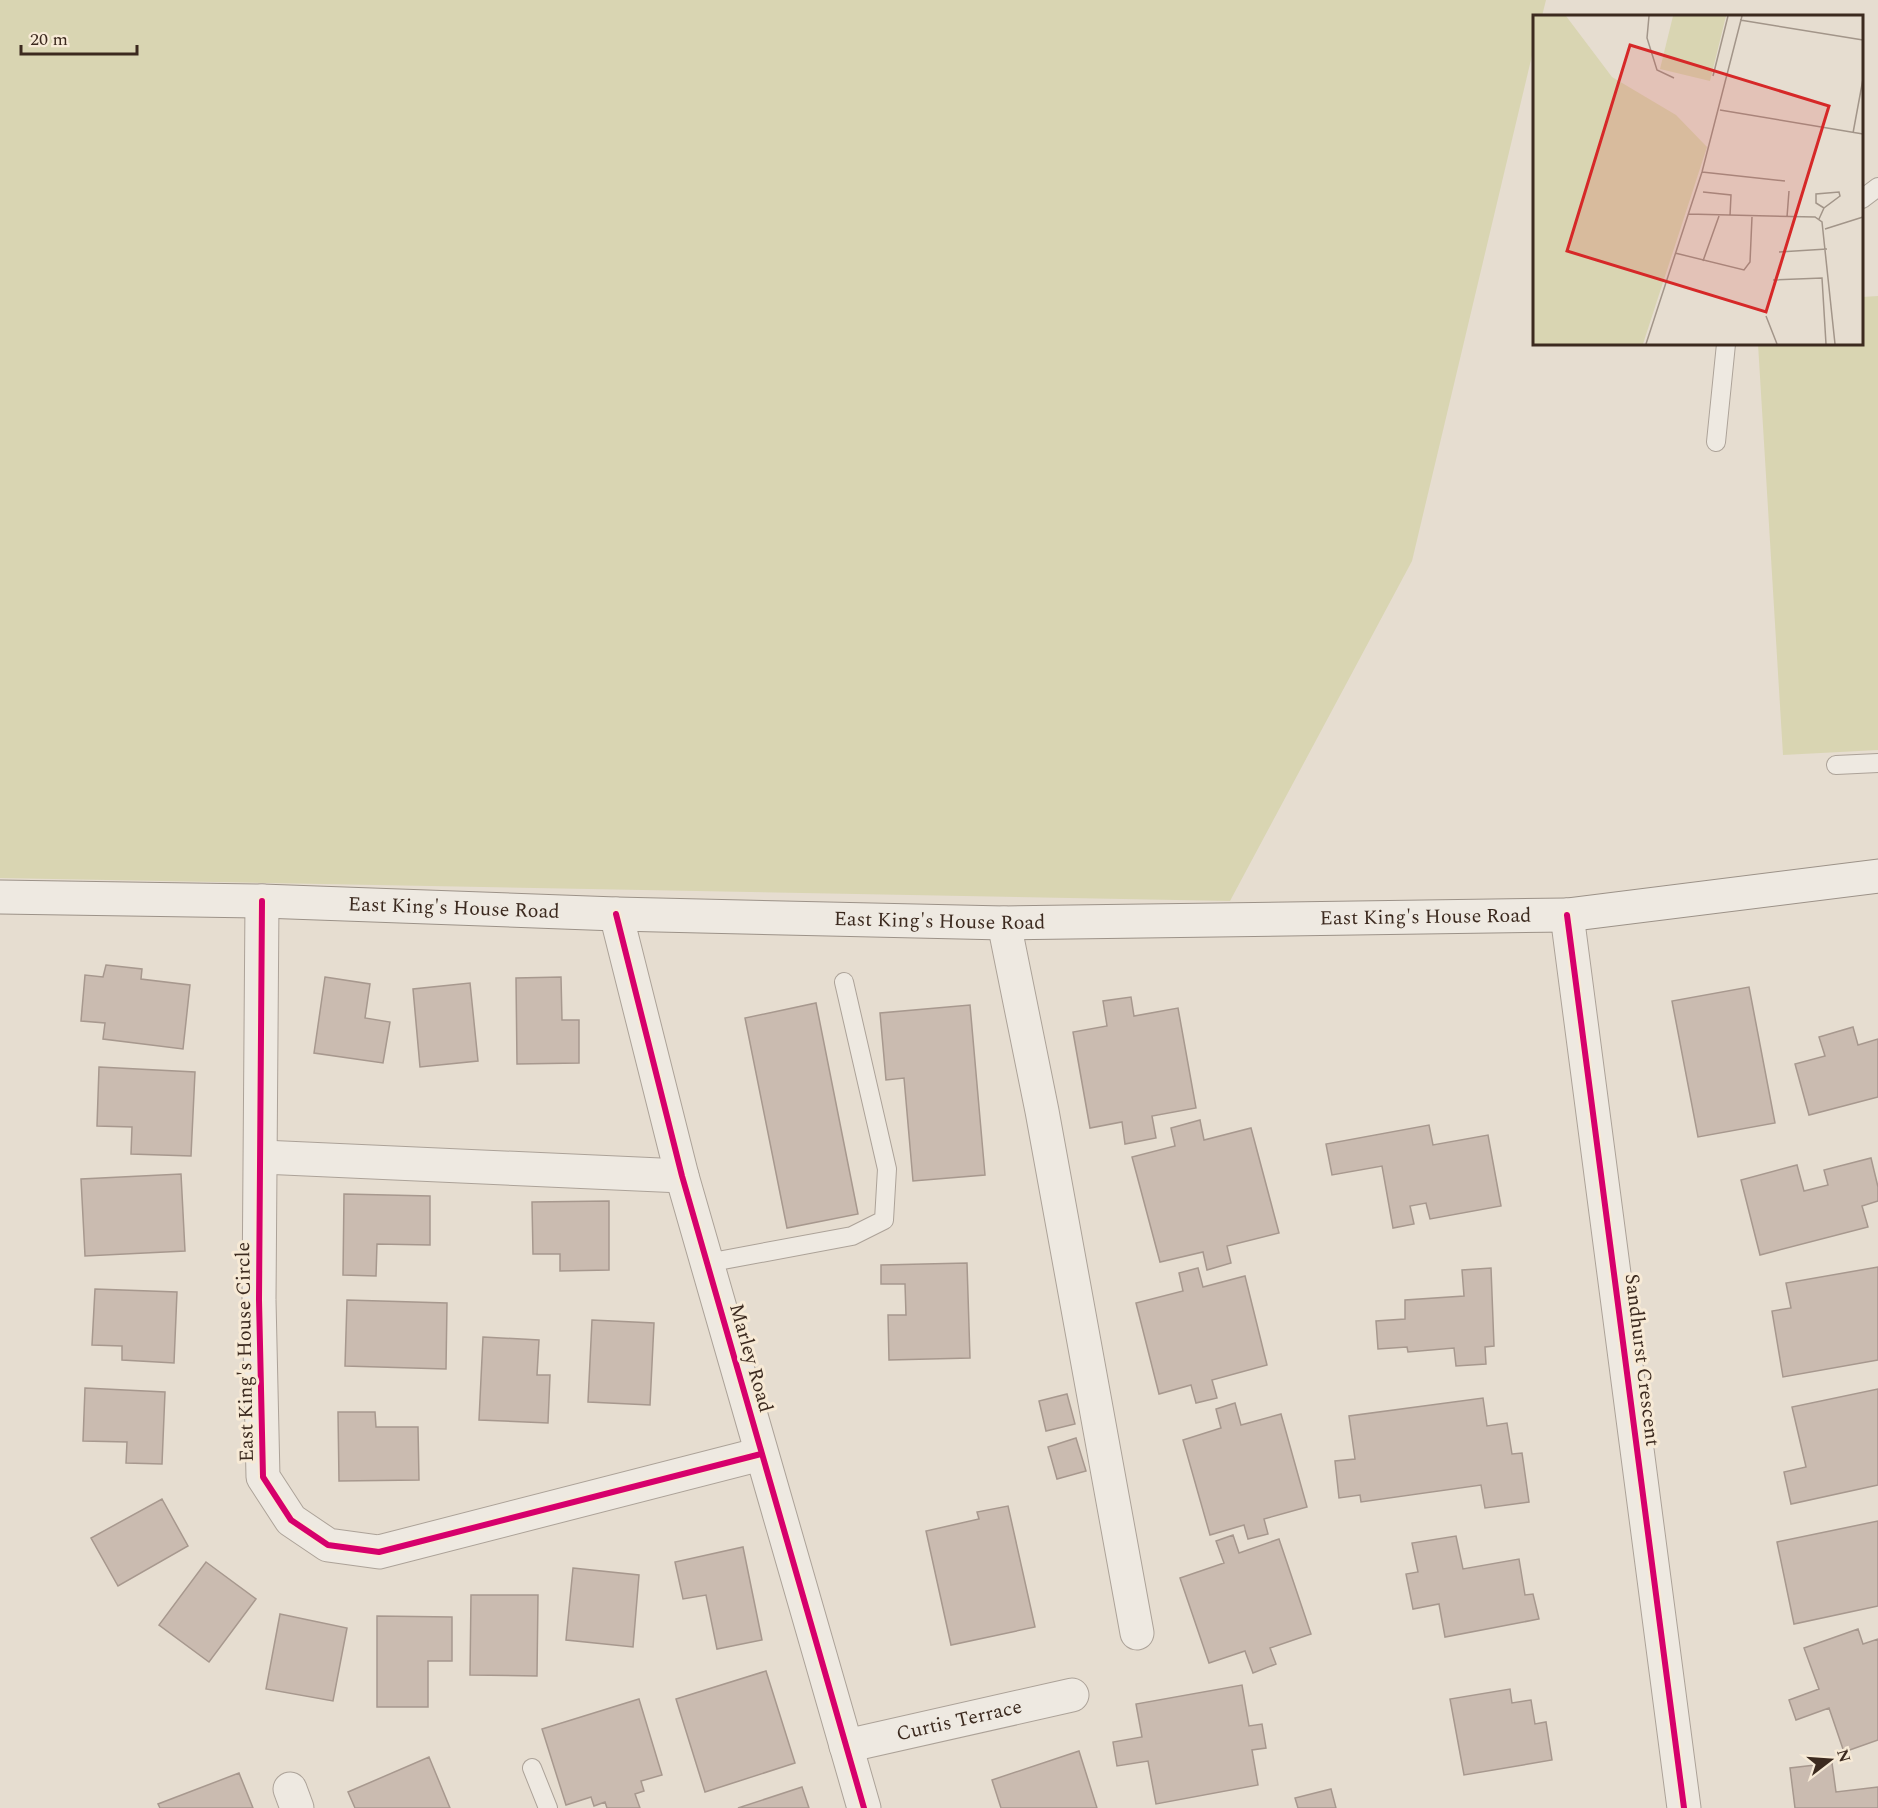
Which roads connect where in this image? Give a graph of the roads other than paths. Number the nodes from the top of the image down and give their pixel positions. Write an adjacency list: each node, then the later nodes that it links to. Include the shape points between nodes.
1 (1878, 187): 2 (lane)
2 (1863, 198)
3 (1726, 345): 4 (lane)
4 (1716, 442)
5 (1878, 763): 6 (lane)
6 (1836, 765)
7 (1878, 876): 11 (street, East King's House Road)
8 (0, 897): 9 (street, East King's House Road)
9 (262, 901): 10 (street, East King's House Road); 14 (street, East King's House Circle)
10 (616, 914): 12 (street, East King's House Road); 15 (street, Marley Road)
11 (1567, 915): 12 (street, East King's House Road); 24 (street, Sandhurst Crescent)
12 (1004, 923): 18 (street)
13 (844, 982): 16 (lane, via 887,1169 884,1220 852,1236)
14 (262, 1157): 15 (street); 17 (street, East King's House Circle, via 259,1300 263,1477 291,1520 328,1545 379,1552)
15 (682, 1176): 16 (street, Marley Road)
16 (707, 1263): 17 (street, Marley Road)
17 (761, 1454): 20 (street, Marley Road)
18 (1137, 1633)
19 (1072, 1695): 20 (street, Curtis Terrace)
20 (846, 1746): 23 (street, Marley Road)
21 (532, 1768): 22 (lane)
22 (548, 1808)
23 (864, 1808)
24 (1684, 1808)

